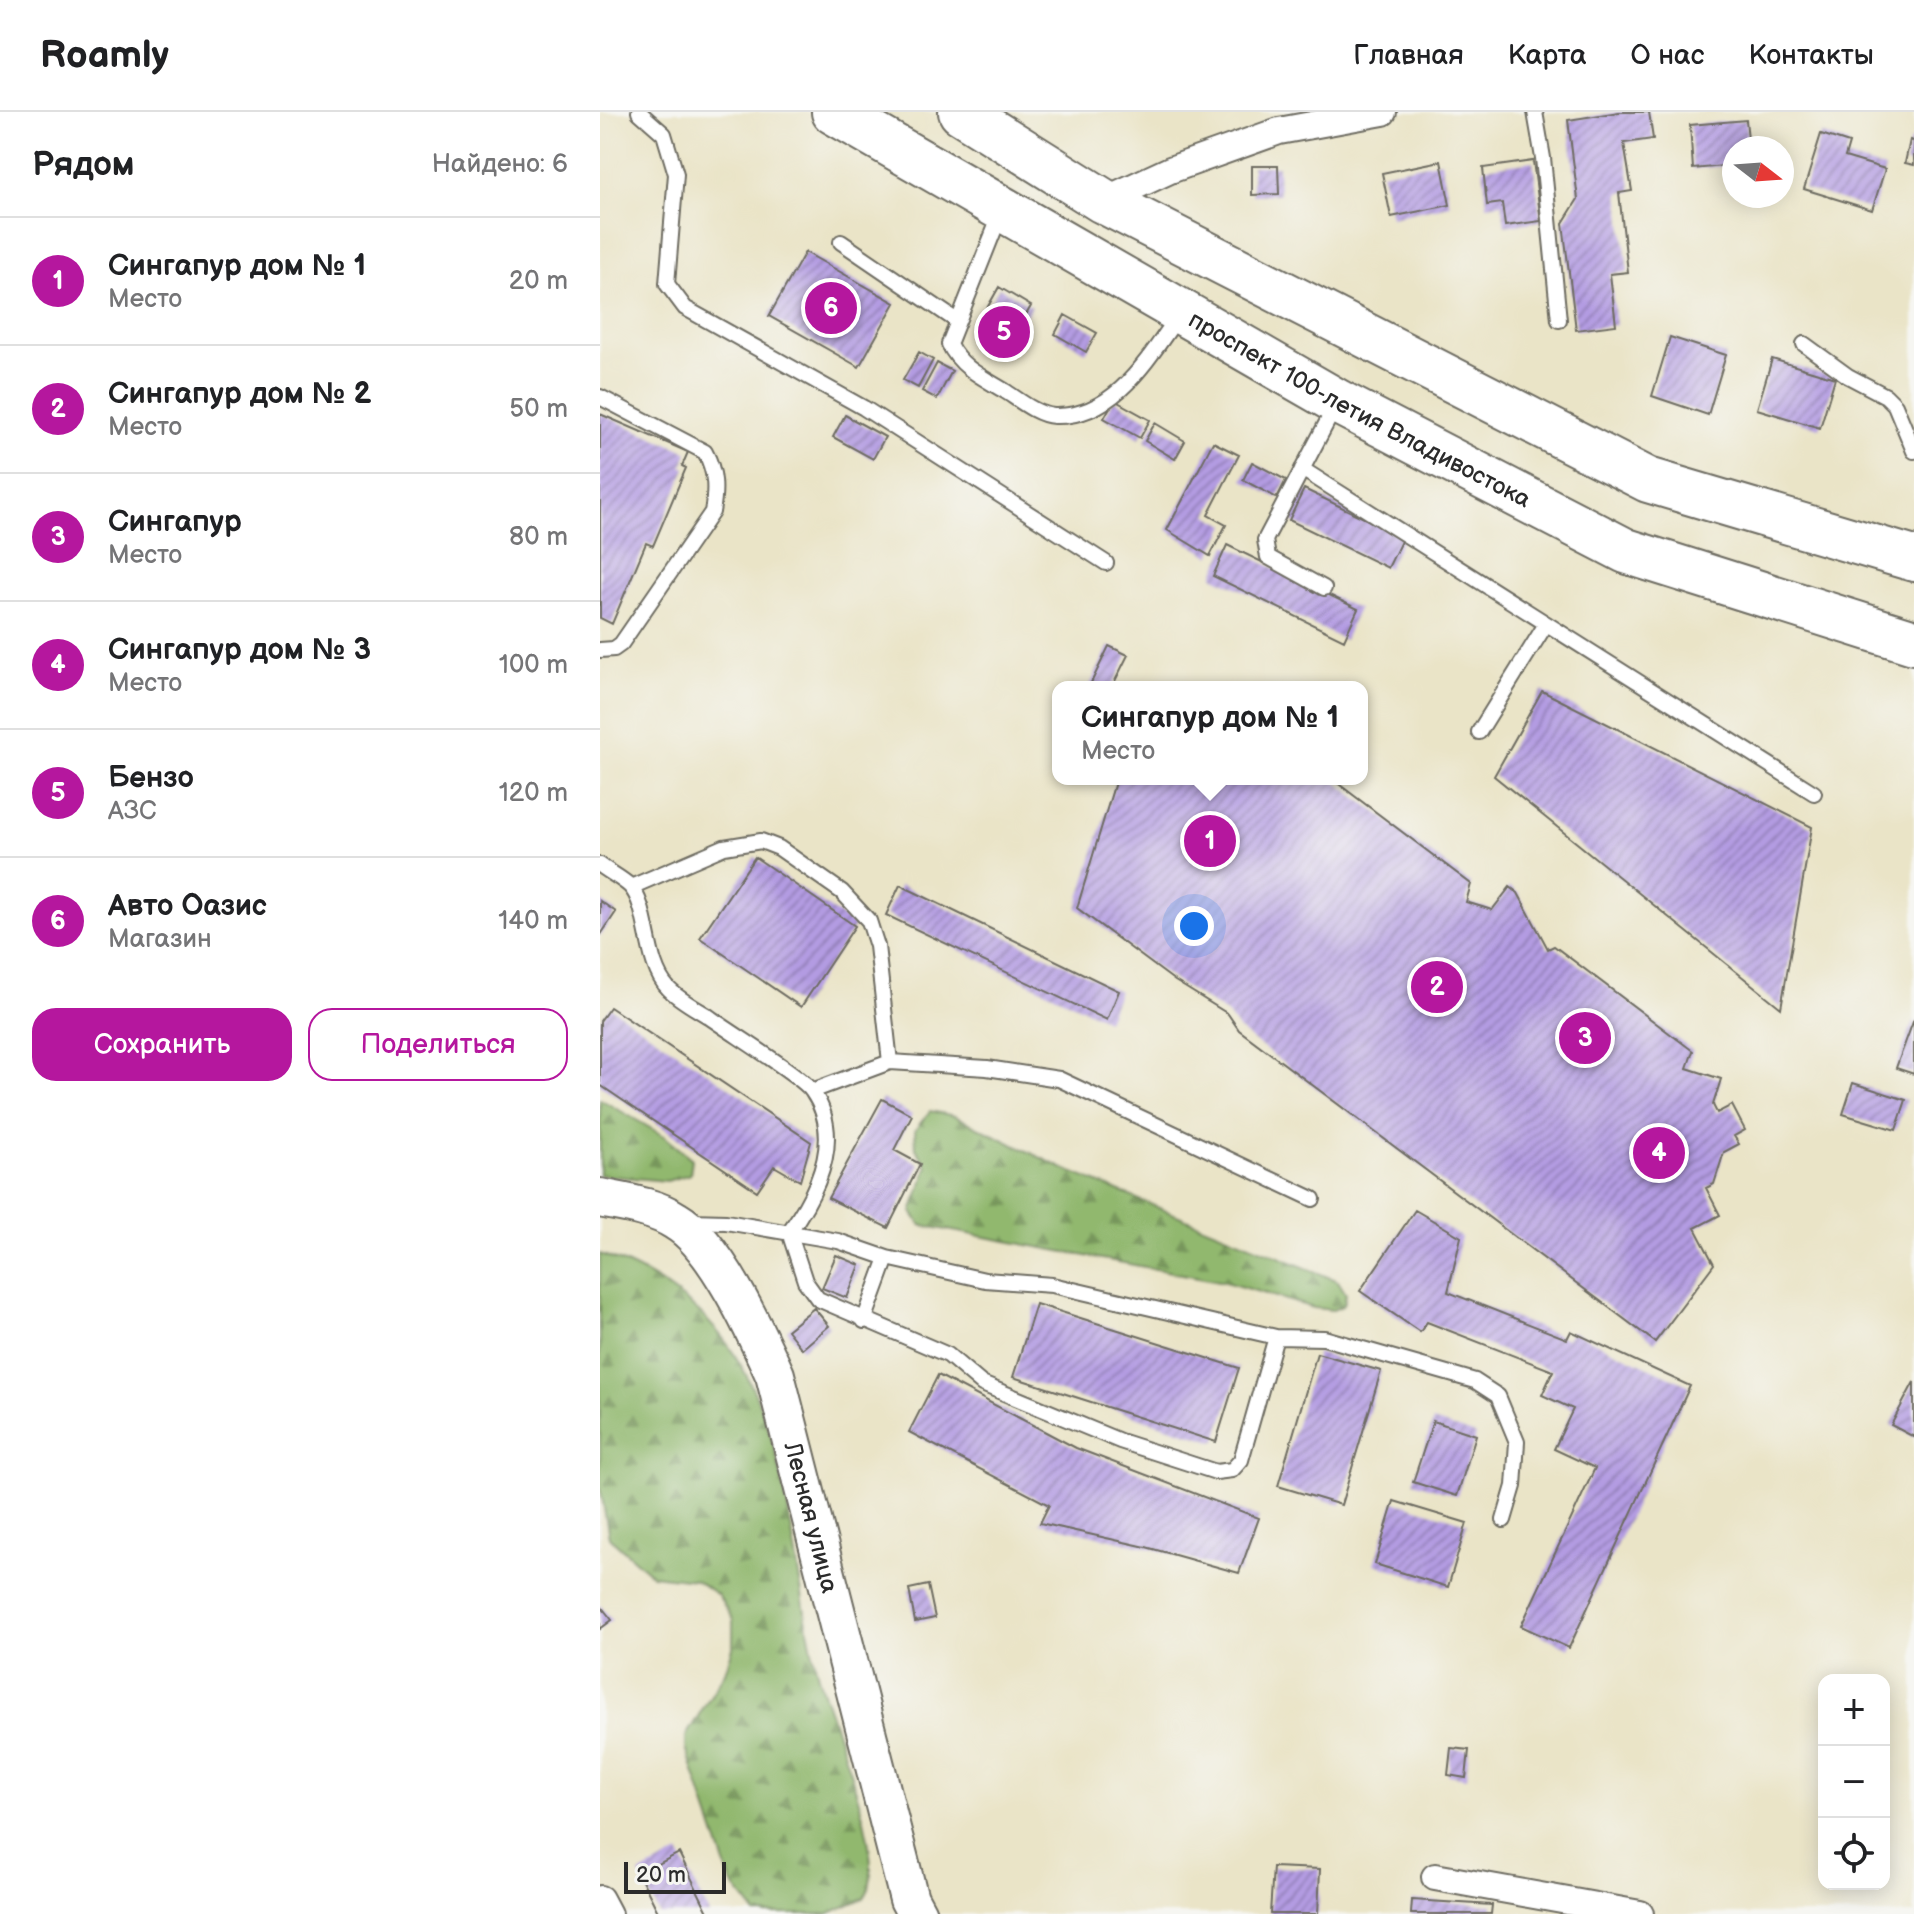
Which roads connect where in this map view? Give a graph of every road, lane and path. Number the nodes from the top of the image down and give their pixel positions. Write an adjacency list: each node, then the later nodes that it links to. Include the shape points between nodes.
1 (639, 112): 18 (lane, via 664,134 676,174 667,284 685,308 864,408)
2 (834, 112): 7 (highway, проспект 100-летия Владивостока)
3 (961, 112): 6 (highway)
4 (1383, 112): 6 (street, via 1279,131 1170,170)
5 (1535, 112): 10 (lane)
6 (1103, 201): 17 (highway, via 1648,480)
7 (1002, 209): 9 (highway, проспект 100-летия Владивостока); 11 (lane)
8 (841, 242): 11 (lane)
9 (1181, 311): 11 (lane, via 1118,392 1101,404 1054,416 1037,411 958,361 949,344); 14 (highway, проспект 100-летия Владивостока)
10 (1559, 320)
11 (957, 321)
12 (1804, 344): 15 (lane, via 1886,396)
13 (600, 397): 22 (lane, via 705,452 713,467 715,494 712,512 621,644)
14 (1338, 402): 16 (lane); 21 (highway, проспект 100-летия Владивостока, via 1626,551)
15 (1914, 451)
16 (1302, 469): 19 (lane, via 1265,540 1265,551); 20 (lane)
17 (1914, 559)
18 (1106, 563)
19 (1324, 588)
20 (1546, 624): 23 (lane); 24 (lane)
21 (1914, 642)
22 (600, 650)
23 (1479, 732)
24 (1814, 793)
25 (600, 865): 26 (lane)
26 (631, 887): 27 (lane, via 724,847 761,841 779,848 842,892 869,921 877,946); 28 (lane, via 641,906 645,938 667,987)
27 (890, 1062): 28 (lane); 30 (lane, via 1059,1079)
28 (812, 1091): 32 (lane, via 827,1146 822,1175)
29 (600, 1198): 31 (main road, Лесная улица)
30 (1313, 1199)
31 (678, 1221): 32 (lane); 40 (main road, Лесная улица, via 704,1249 749,1317 775,1375 875,1777)
32 (789, 1232): 33 (lane); 34 (lane, via 813,1294)
33 (887, 1258): 34 (lane); 35 (lane, via 985,1280 1052,1285)
34 (864, 1321): 35 (lane, via 948,1355 982,1384 1120,1441 1216,1472 1232,1470 1241,1460)
35 (1276, 1337): 36 (lane, via 1324,1338 1489,1388 1498,1396 1517,1442 1514,1486)
36 (1504, 1520)
37 (1435, 1877): 41 (street)
38 (600, 1899): 39 (street)
39 (608, 1914)
40 (917, 1914)
41 (1640, 1914)

